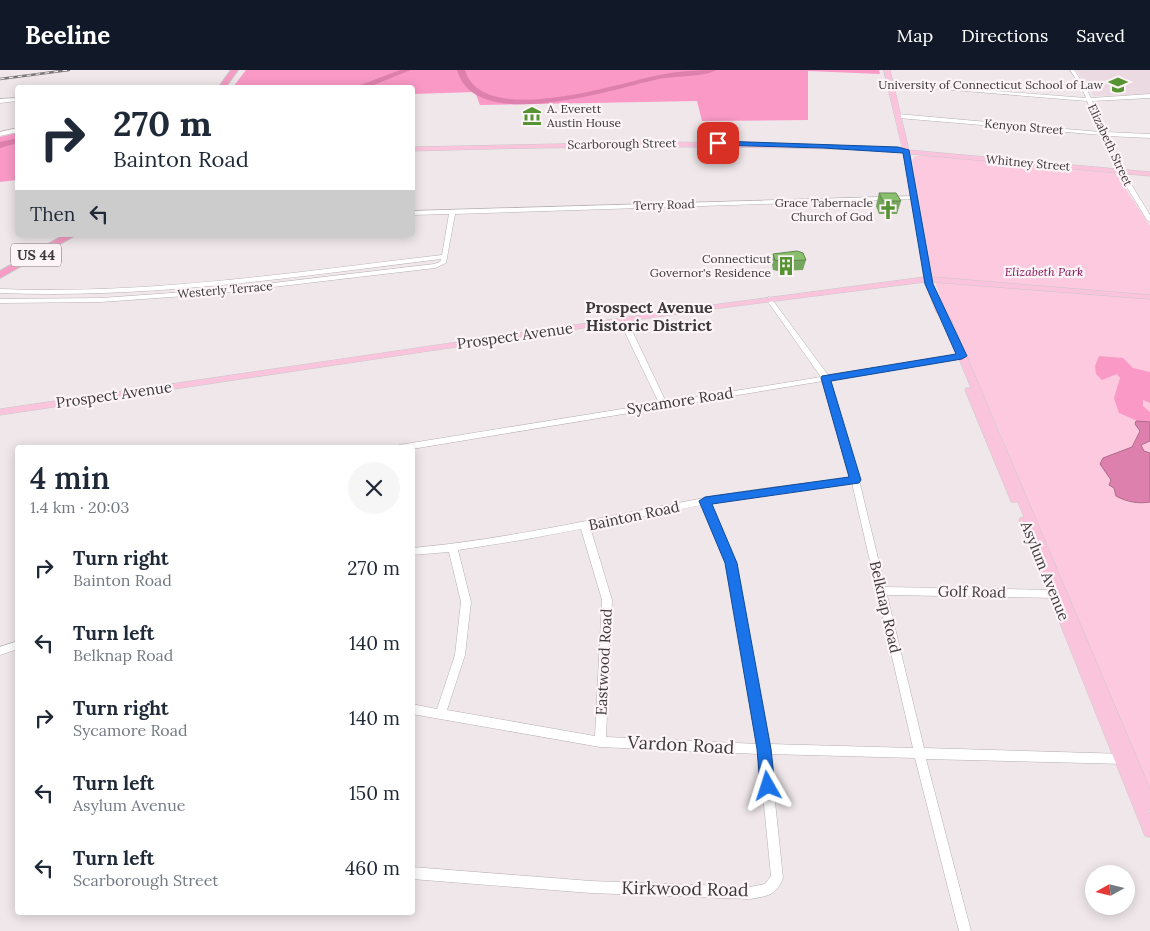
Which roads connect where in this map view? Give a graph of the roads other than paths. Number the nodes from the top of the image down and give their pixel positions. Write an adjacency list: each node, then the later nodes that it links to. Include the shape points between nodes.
1 (235, 70): 5 (highway)
2 (887, 70): 4 (main road, Asylum Avenue)
3 (1072, 70): 8 (street, Elizabeth Street)
4 (891, 84): 8 (street); 10 (main road, Asylum Avenue)
5 (223, 85)
6 (1150, 96): 8 (street)
7 (15, 99): 9 (street)
8 (1089, 100): 13 (street, Elizabeth Street)
9 (0, 101)
10 (898, 116): 13 (street, Kenyon Street); 17 (main road, Asylum Avenue)
11 (15, 131): 12 (street)
12 (0, 134)
13 (1104, 134): 14 (street, Kenyon Street); 19 (street, Elizabeth Street)
14 (1150, 136)
15 (492, 148): 16 (main road, Scarborough Street); 17 (main road, Scarborough Street, via 660,145); 18 (main road, Scarborough Street)
16 (415, 149)
17 (906, 152): 19 (main road, Whitney Street); 21 (main road, Asylum Avenue)
18 (415, 154)
19 (1120, 171): 20 (main road, Whitney Street); 22 (street, Elizabeth Street)
20 (1150, 174)
21 (915, 198): 24 (street, Terry Road); 30 (main road, Asylum Avenue)
22 (1138, 200): 23 (street); 26 (street, Elizabeth Street)
23 (1150, 201)
24 (452, 211): 25 (street, Terry Road); 28 (street)
25 (415, 213)
26 (1150, 220)
27 (68, 237): 29 (highway, US 44)
28 (445, 257): 31 (street, Westerly Terrace, via 146,288 52,293); 34 (street, Westerly Terrace, via 443,263 435,266 214,292 101,300)
29 (0, 275)
30 (928, 279): 32 (main road, Prospect Avenue); 33 (main road, Prospect Avenue); 36 (main road, Asylum Avenue, via 940,319)
31 (0, 291)
32 (1150, 296)
33 (769, 299): 35 (main road, Prospect Avenue); 37 (street, Belknap Road)
34 (0, 301)
35 (623, 320): 38 (street); 39 (main road, Prospect Avenue)
36 (959, 357): 37 (street, Sycamore Road); 47 (main road, Asylum Avenue)
37 (826, 378): 38 (street, Sycamore Road); 41 (street, Belknap Road)
38 (663, 404): 40 (street, Sycamore Road)
39 (0, 412)
40 (415, 445)
41 (855, 480): 42 (street, Bainton Road); 46 (street, Belknap Road)
42 (705, 501): 43 (street, Bainton Road); 53 (street, Kirkwood Road, via 731,563)
43 (585, 527): 44 (street, Bainton Road); 52 (street, Eastwood Road, via 607,600)
44 (453, 549): 45 (street, Bainton Road); 51 (street, via 466,602 460,655)
45 (415, 552)
46 (882, 591): 47 (street, Golf Road); 54 (street, Belknap Road)
47 (1057, 594): 55 (main road, Asylum Avenue)
48 (15, 646): 49 (street)
49 (0, 651)
50 (415, 709): 51 (street, Vardon Road)
51 (441, 712): 52 (street, Vardon Road)
52 (600, 742): 53 (street, Vardon Road)
53 (764, 749): 54 (street, Vardon Road); 58 (street, Kirkwood Road, via 777,878 768,890 750,893 591,887)
54 (919, 752): 55 (street, Vardon Road); 59 (street, Belknap Road)
55 (1126, 759): 56 (main road, Asylum Avenue); 57 (main road, Asylum Avenue)
56 (1150, 804)
57 (1150, 831)
58 (415, 873)
59 (965, 931)

